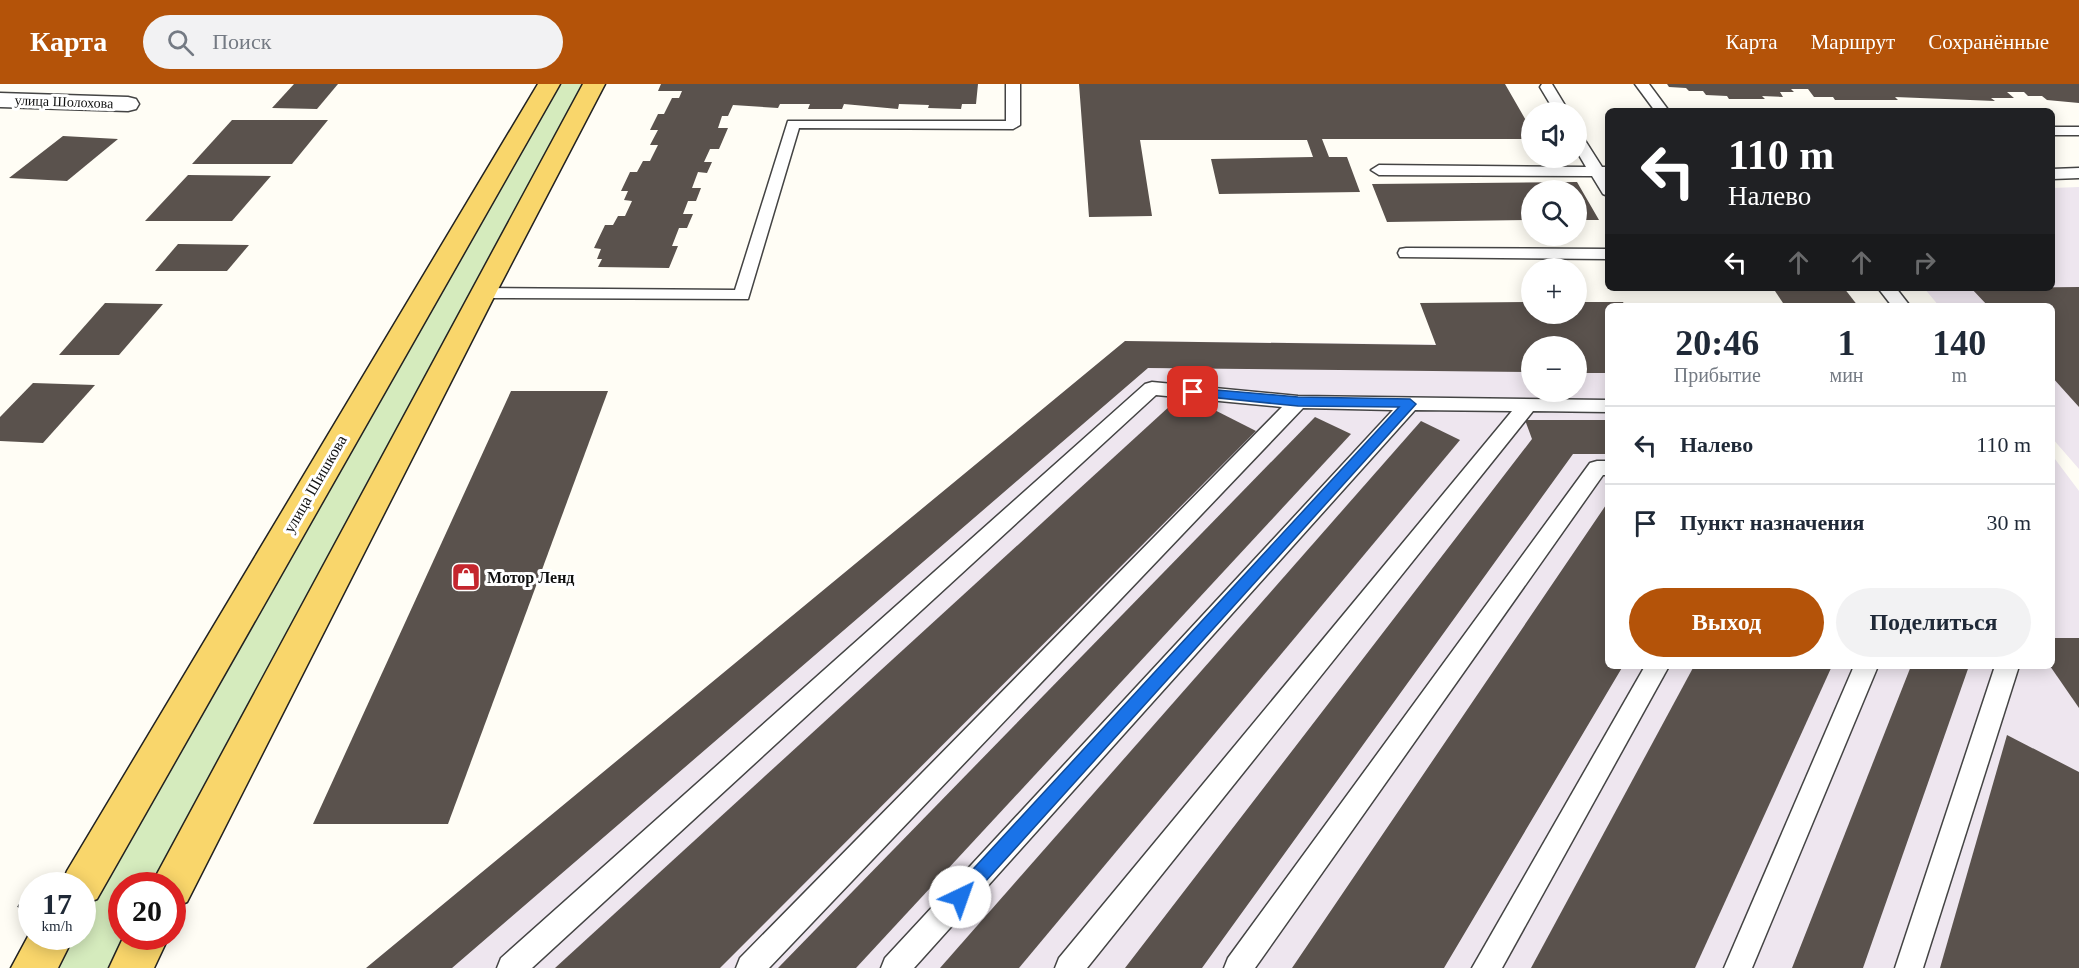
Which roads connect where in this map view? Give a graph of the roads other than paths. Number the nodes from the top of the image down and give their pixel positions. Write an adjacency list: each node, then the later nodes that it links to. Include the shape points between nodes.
1 (549, 84): 30 (main road, улица Шишкова)
2 (594, 84): 20 (main road)
3 (1013, 84): 20 (lane, via 1013,125 793,124 742,296)
4 (1642, 84): 9 (lane)
5 (1547, 87): 7 (lane)
6 (0, 100): 8 (street, улица Шолохова)
7 (1556, 102)
8 (129, 104)
9 (1660, 108)
10 (2055, 131): 11 (lane)
11 (2079, 131)
12 (1587, 152): 14 (lane)
13 (1379, 170): 14 (lane)
14 (1602, 172)
15 (2055, 174): 16 (lane)
16 (2079, 174)
17 (1406, 253): 18 (lane)
18 (1605, 254)
19 (1889, 291): 21 (lane)
20 (482, 292): 31 (main road)
21 (1899, 303)
22 (1298, 402): 23 (lane); 36 (lane, via 1152,388); 37 (lane)
23 (1410, 404): 24 (lane); 38 (lane)
24 (1528, 405): 25 (lane); 39 (lane)
25 (1605, 406)
26 (1605, 468): 40 (lane, via 1597,468)
27 (1656, 669): 41 (lane)
28 (1865, 669): 42 (lane)
29 (2006, 669): 43 (lane)
30 (90, 872)
31 (180, 872)
32 (44, 950): 34 (main road)
33 (140, 950): 35 (main road)
34 (33, 968)
35 (131, 968)
36 (511, 968)
37 (750, 968)
38 (895, 968)
39 (1069, 968)
40 (1238, 968)
41 (1486, 968)
42 (1738, 968)
43 (1909, 968)

